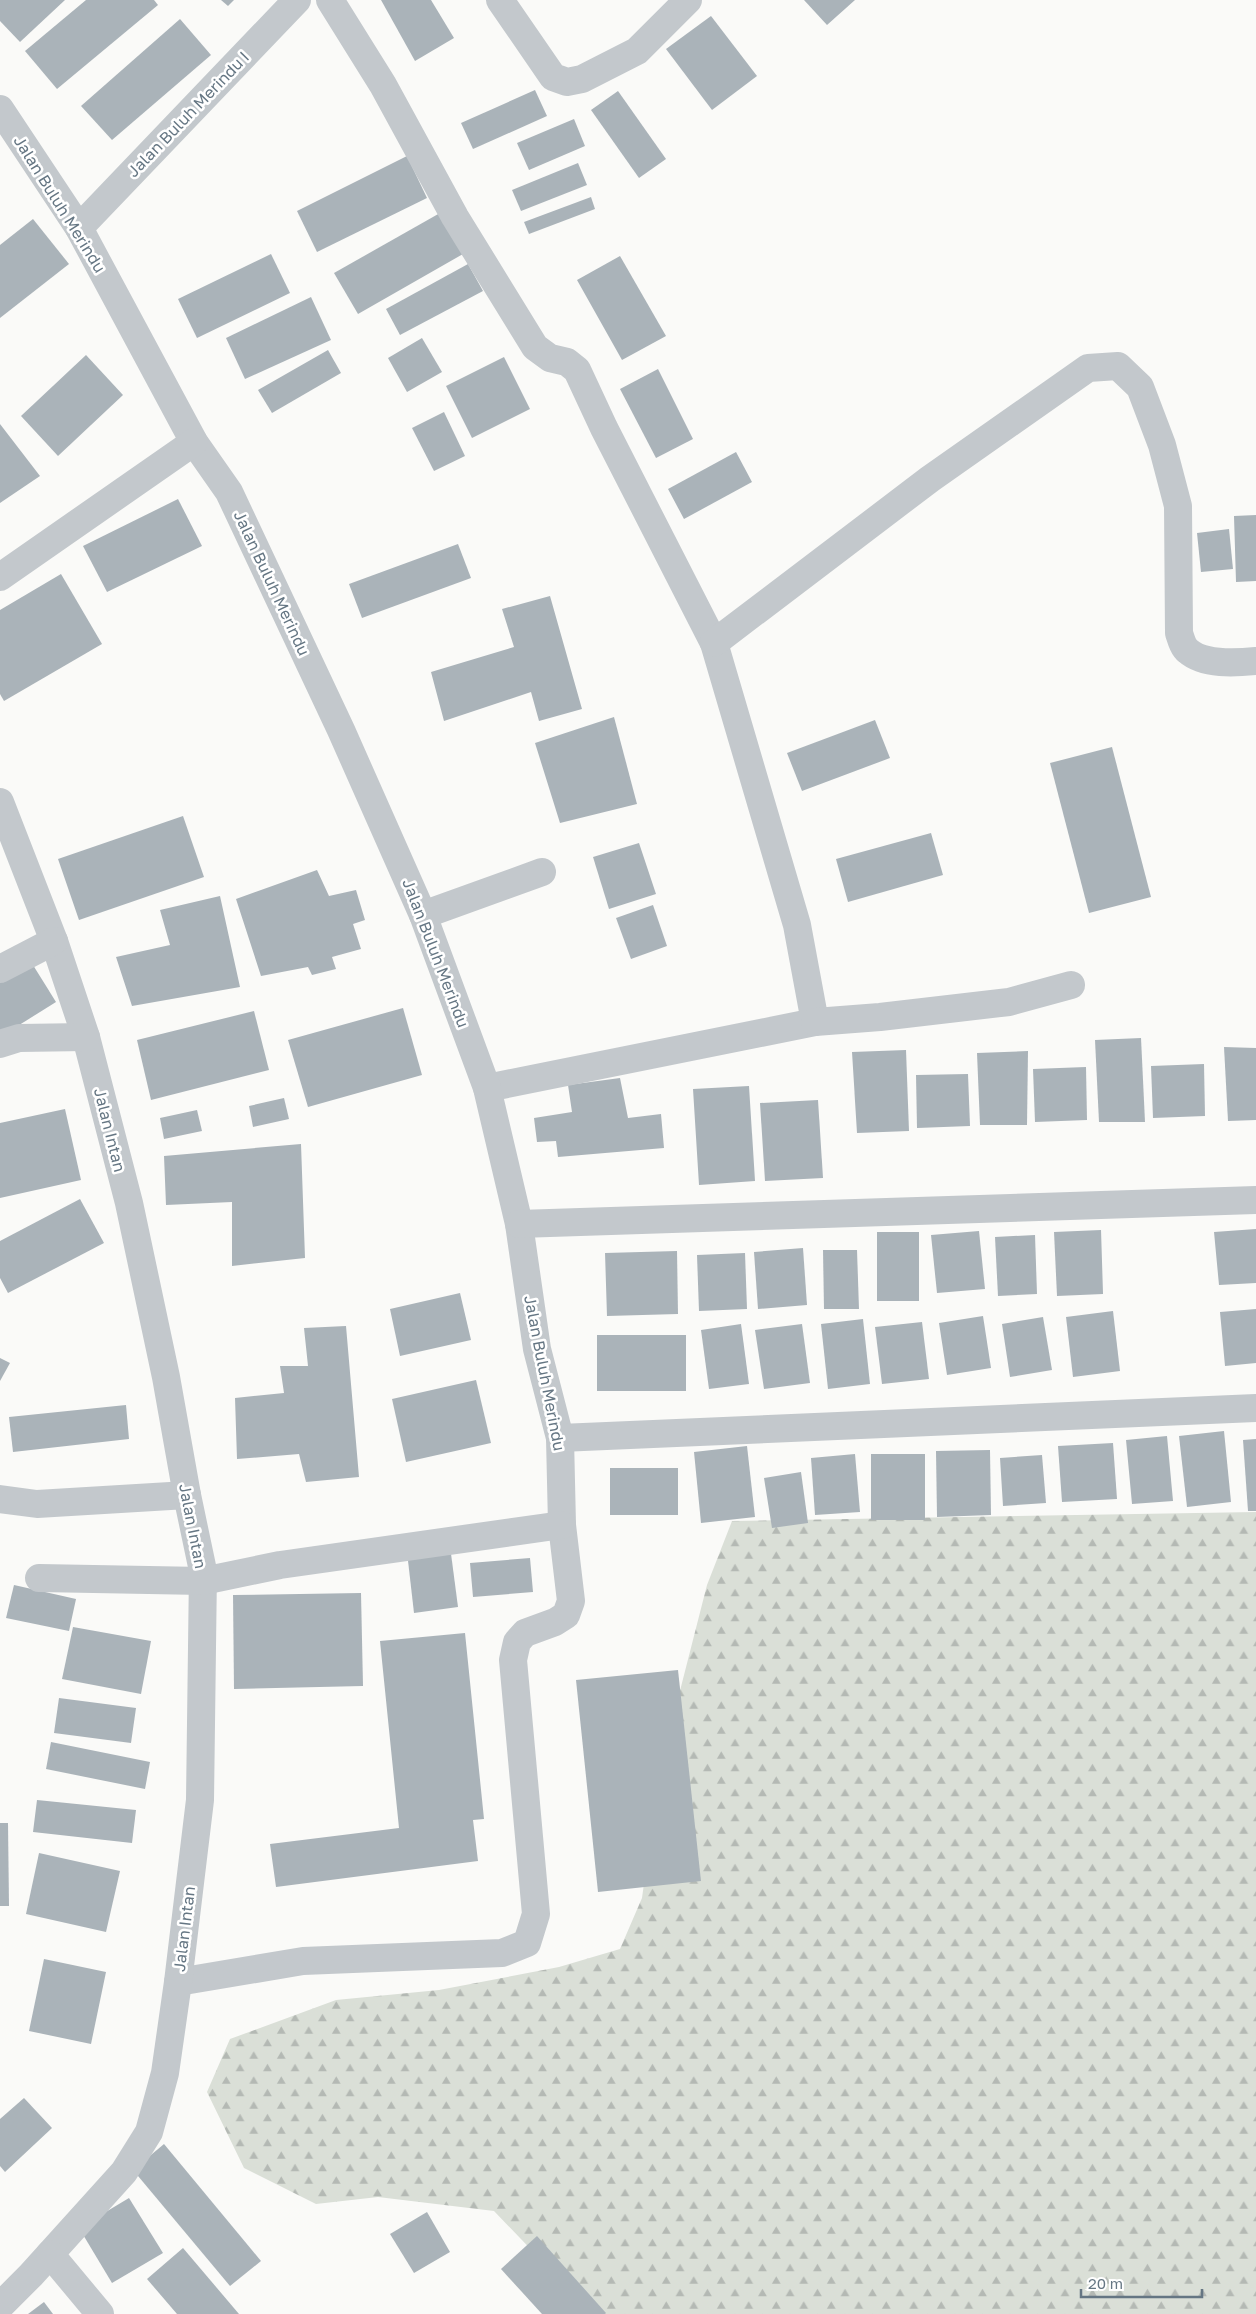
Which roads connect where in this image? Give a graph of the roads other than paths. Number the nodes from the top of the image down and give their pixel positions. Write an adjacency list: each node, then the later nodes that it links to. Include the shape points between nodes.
1 (296, 0): 6 (street, Jalan Buluh Merindu I)
2 (330, 0): 9 (street, via 383,85 455,217 535,347 577,370)
3 (500, 0): 4 (street, via 553,77 567,82 582,79 637,51)
4 (688, 0)
5 (0, 109): 6 (street, Jalan Buluh Merindu)
6 (79, 228): 7 (street, Jalan Buluh Merindu)
7 (194, 442): 8 (street); 13 (street, Jalan Buluh Merindu, via 229,492 341,730)
8 (0, 577)
9 (714, 643): 10 (street, via 930,479 1088,368 1118,366 1140,387 1162,445 1178,506 1179,633 1186,650 1198,658 1235,663); 17 (street, via 796,925)
10 (1256, 661)
11 (0, 802): 14 (street, Jalan Intan)
12 (542, 872): 13 (street)
13 (423, 915): 20 (street, Jalan Buluh Merindu)
14 (54, 940): 15 (street); 18 (street, Jalan Intan)
15 (0, 969)
16 (1071, 985): 17 (street, via 1009,1002)
17 (815, 1022): 20 (street)
18 (86, 1037): 19 (street, via 18,1038); 25 (street, Jalan Intan, via 128,1203 166,1376)
19 (0, 1044)
20 (488, 1088): 22 (street, Jalan Buluh Merindu)
21 (1256, 1200): 22 (street)
22 (518, 1224): 24 (street, Jalan Buluh Merindu, via 537,1349)
23 (1256, 1408): 24 (street)
24 (560, 1438): 27 (street, Jalan Buluh Merindu)
25 (186, 1495): 26 (street, via 60,1504); 29 (street, Jalan Intan)
26 (0, 1499)
27 (562, 1525): 29 (street, via 280,1565); 30 (street, Jalan Buluh Merindu, via 571,1600 566,1615 525,1633 516,1642 513,1660 536,1914 527,1943 502,1953 303,1961)
28 (39, 1578): 29 (street)
29 (203, 1581): 30 (street, Jalan Intan, via 200,1800)
30 (178, 1982): 31 (street, Jalan Intan, via 165,2073 149,2132 124,2172)
31 (50, 2254): 32 (street, Jalan Intan); 33 (street)
32 (0, 2306)
33 (100, 2314)

